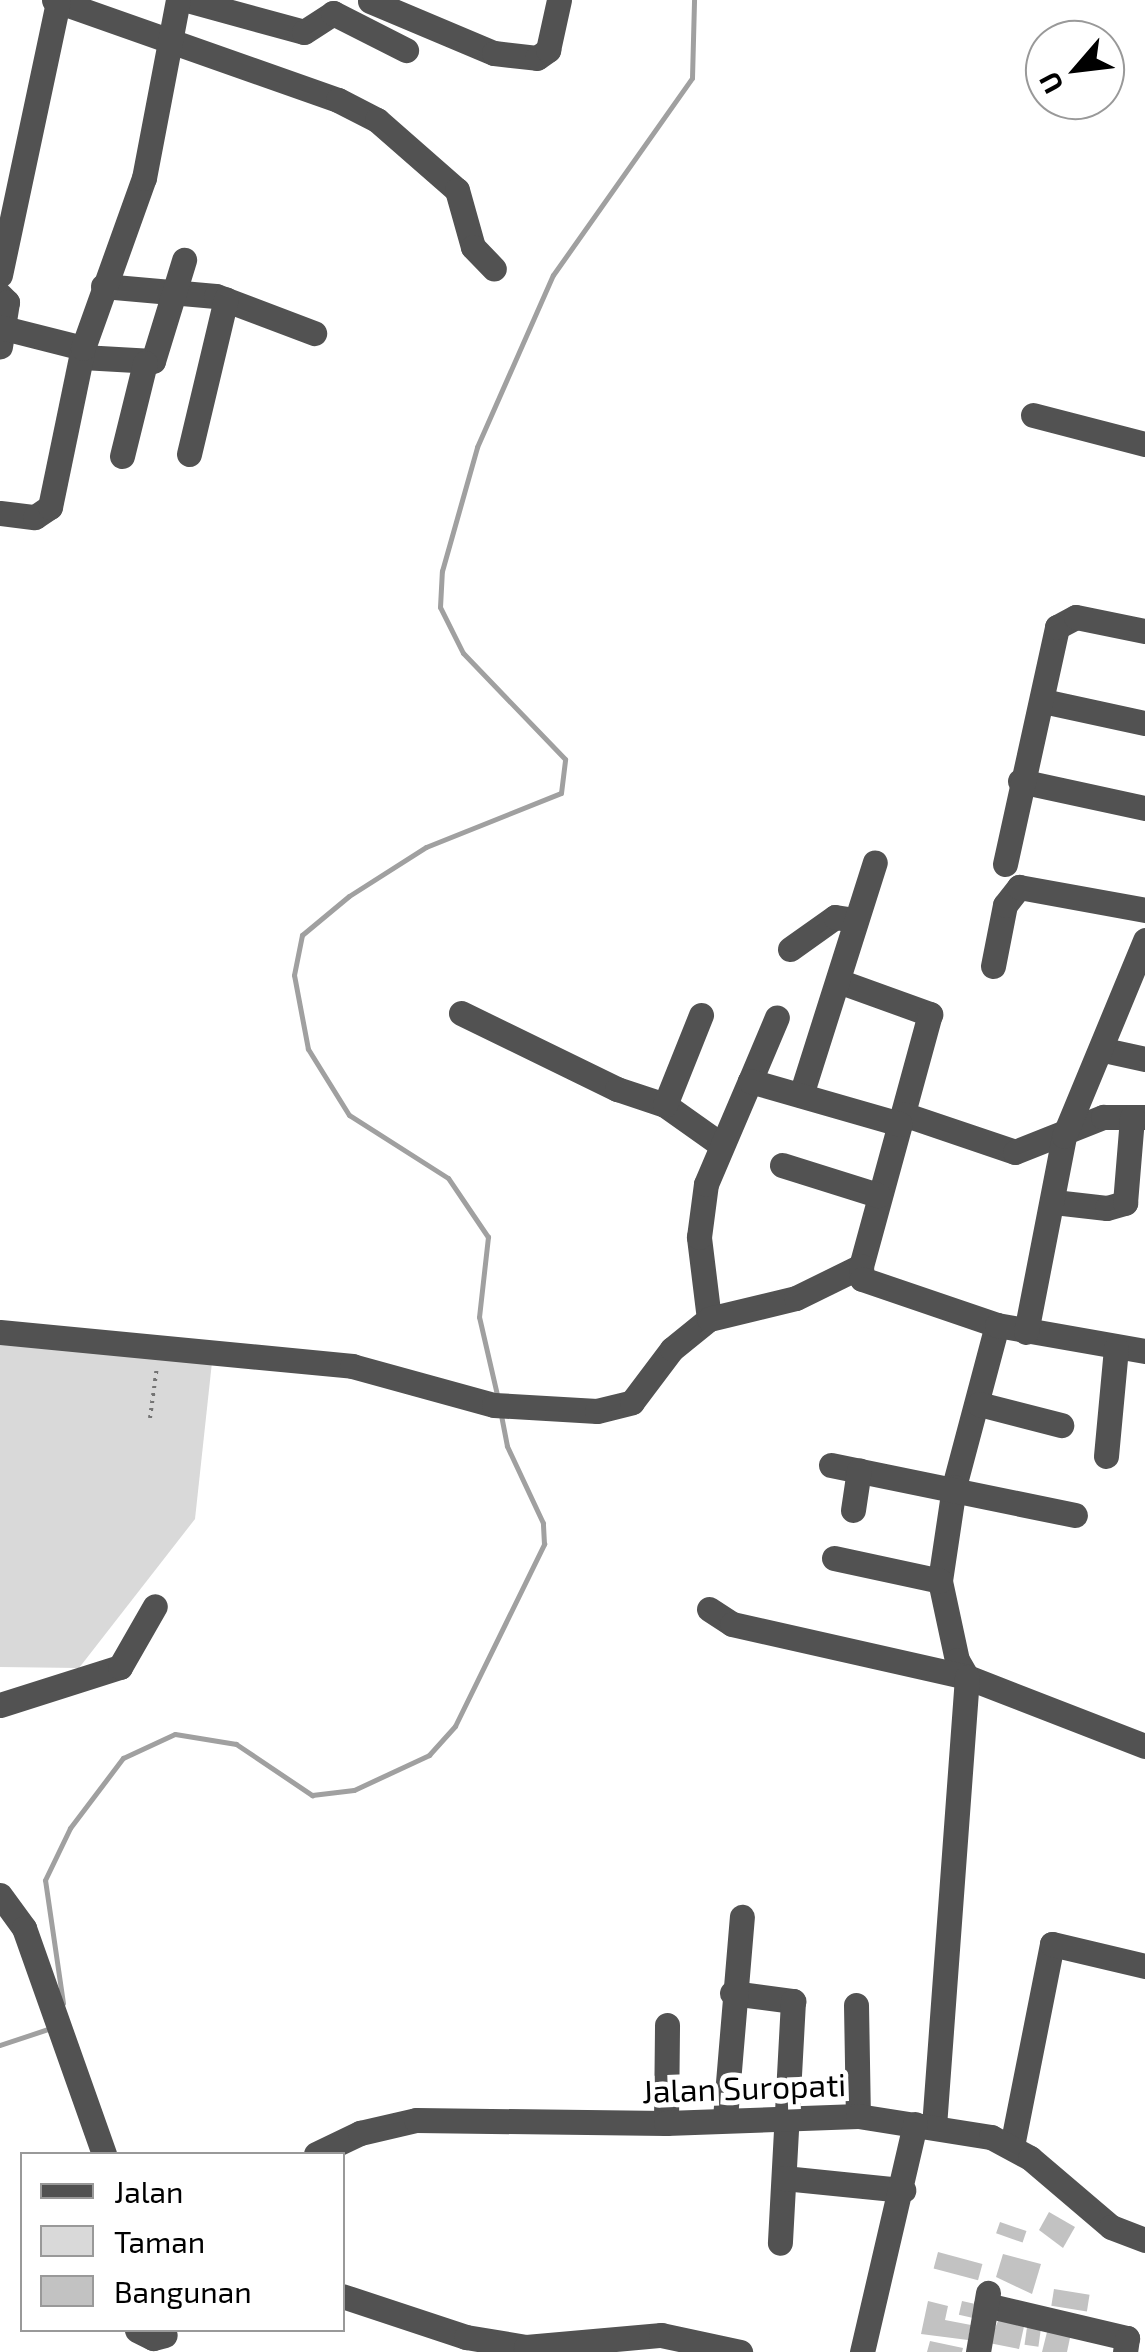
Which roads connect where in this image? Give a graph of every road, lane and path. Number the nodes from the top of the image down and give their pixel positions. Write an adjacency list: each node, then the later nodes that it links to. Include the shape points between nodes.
1 (178, 0): 6 (street)
2 (187, 0): 7 (street, via 304,32 333,13)
3 (559, 0): 5 (street, via 548,50 536,58 494,53)
4 (56, 1): 6 (street); 10 (street)
5 (370, 1)
6 (167, 42): 9 (street, via 338,100 377,120 457,190 473,247); 11 (street, via 144,178)
7 (406, 50)
8 (184, 260): 13 (street)
9 (494, 269)
10 (0, 275)
11 (102, 286): 13 (street); 17 (street)
12 (0, 295): 15 (street, via 7,302)
13 (175, 296): 14 (street); 18 (street, via 158,356)
14 (226, 298): 16 (street); 21 (street)
15 (1, 333): 17 (street)
16 (314, 333)
17 (82, 353): 18 (street); 23 (street, via 50,507 34,517)
18 (146, 363): 22 (street)
19 (1033, 414): 20 (street)
20 (1145, 444)
21 (189, 454)
22 (122, 456)
23 (0, 512)
24 (1145, 632): 25 (street, via 1076,617 1061,623)
25 (1044, 701): 26 (street); 27 (street)
26 (1145, 722)
27 (1020, 782): 28 (street); 30 (street)
28 (1145, 808)
29 (875, 862): 32 (street)
30 (1004, 864)
31 (1145, 910): 35 (street, via 1019,887 1006,905)
32 (855, 920): 34 (street, via 834,916); 36 (street)
33 (1145, 940): 40 (street)
34 (790, 950)
35 (994, 966)
36 (841, 982): 43 (street); 45 (street, via 930,1014)
37 (461, 1013): 44 (street, via 616,1090)
38 (700, 1016): 44 (street)
39 (776, 1017): 42 (street)
40 (1104, 1050): 41 (street); 47 (street)
41 (1145, 1059)
42 (750, 1081): 43 (street); 48 (street)
43 (800, 1095): 45 (street)
44 (664, 1105): 48 (street)
45 (902, 1119): 47 (street, via 1015,1152); 50 (street)
46 (1135, 1120): 47 (street, via 1103,1117); 51 (street, via 1120,1208)
47 (1063, 1141): 51 (street)
48 (720, 1144): 53 (street, via 699,1237)
49 (782, 1165): 50 (street)
50 (878, 1195): 52 (street)
51 (1054, 1202): 56 (street)
52 (865, 1277): 53 (street); 54 (street)
53 (709, 1319): 57 (street, via 672,1349 626,1406 598,1411 507,1406 352,1366)
54 (997, 1325): 56 (street); 60 (street)
55 (0, 1332): 57 (street)
56 (1026, 1332): 58 (street)
57 (160, 1346): 61 (path)
58 (1116, 1348): 59 (street); 63 (street)
59 (1145, 1351)
60 (979, 1404): 62 (street); 66 (street)
61 (150, 1418)
62 (1061, 1426)
63 (1106, 1456)
64 (831, 1464): 65 (street)
65 (859, 1470): 66 (street); 67 (street)
66 (954, 1488): 68 (street); 70 (street)
67 (853, 1510)
68 (1075, 1515)
69 (834, 1558): 70 (street)
70 (940, 1581): 73 (street, via 942,1612)
71 (155, 1606): 74 (street, via 120,1667)
72 (709, 1609): 73 (street, via 732,1624)
73 (967, 1677): 75 (street); 86 (street)
74 (0, 1705)
75 (1145, 1746)
76 (0, 1895): 88 (street, via 24,1928)
77 (742, 1918): 79 (street)
78 (1145, 1966): 87 (street, via 1052,1944)
79 (732, 1993): 83 (street); 84 (street, via 793,2001)
80 (856, 2006): 82 (street)
81 (666, 2025): 85 (street)
82 (858, 2116): 84 (street, Jalan Suropati); 86 (street, Jalan Suropati)
83 (725, 2118): 84 (street, Jalan Suropati); 85 (street, Jalan Suropati)
84 (785, 2118): 90 (street)
85 (666, 2123): 89 (street, Jalan Suropati, via 416,2120 360,2133)
86 (925, 2124): 87 (street, Jalan Suropati); 91 (street)
87 (1012, 2146): 92 (street, Jalan Suropati, via 1111,2227)
88 (103, 2152)
89 (320, 2152)
90 (784, 2178): 91 (street); 93 (street)
91 (904, 2190): 100 (street)
92 (1145, 2240)
93 (780, 2243)
94 (345, 2297): 98 (street)
95 (141, 2332): 96 (street)
96 (168, 2339)
97 (712, 2347): 98 (street, via 661,2336); 99 (street)
98 (526, 2350)
99 (740, 2352)
100 (862, 2352)
101 (978, 2352): 102 (street, via 988,2298 1128,2338)
102 (1124, 2352)

